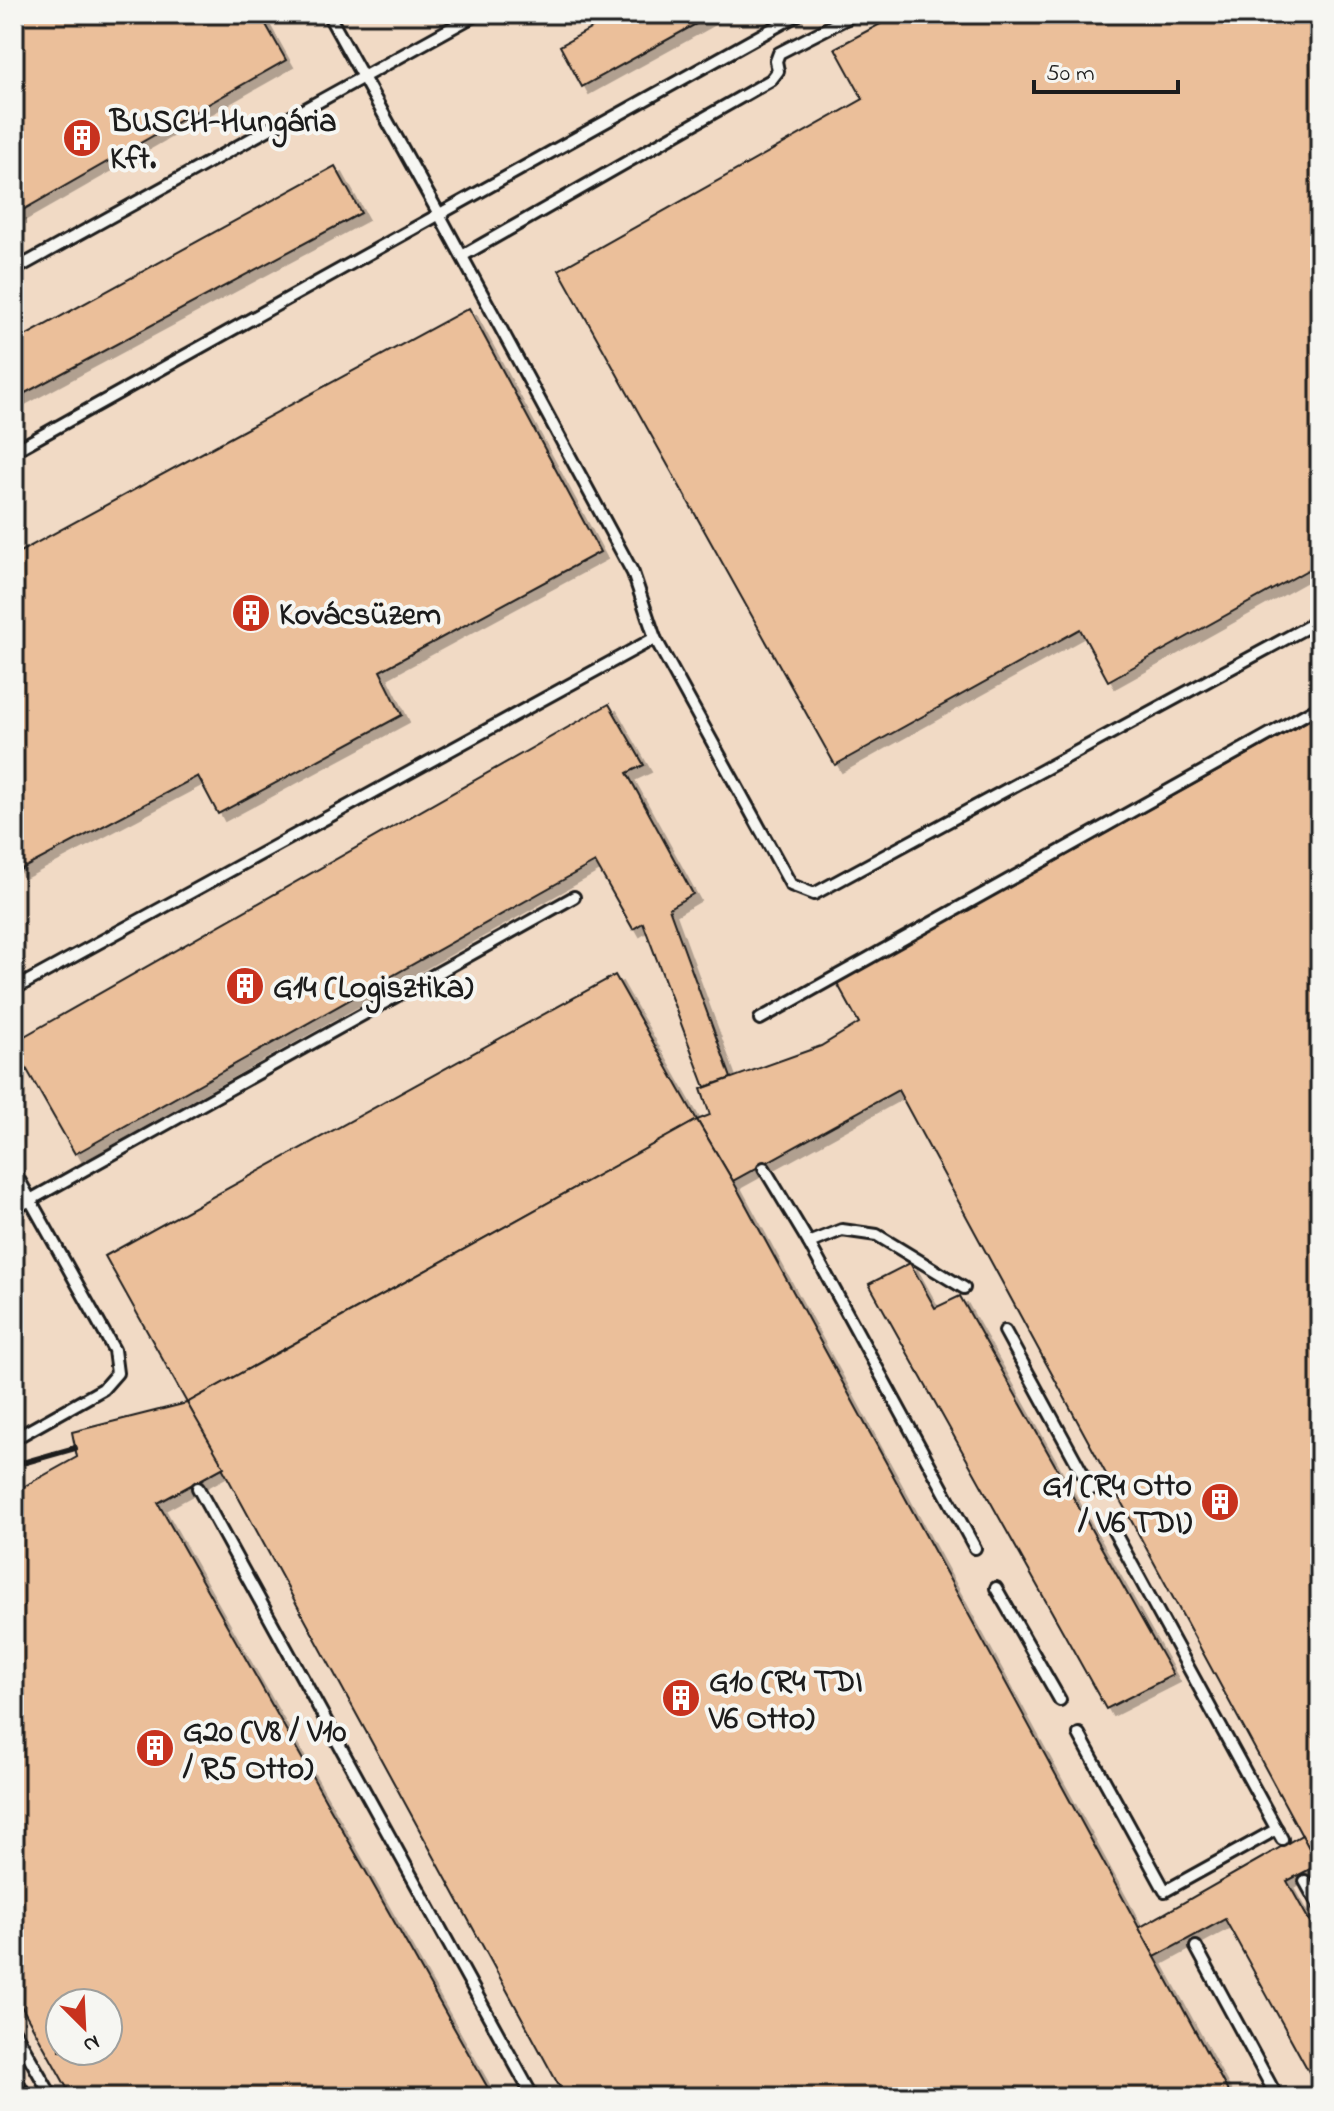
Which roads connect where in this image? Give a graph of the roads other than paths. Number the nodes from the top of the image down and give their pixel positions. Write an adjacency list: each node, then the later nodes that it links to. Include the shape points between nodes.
1 (328, 14): 5 (lane)
2 (477, 14): 5 (lane)
3 (799, 14): 6 (lane)
4 (855, 14): 7 (lane, via 779,53 778,71 771,80)
5 (363, 77): 6 (lane); 8 (lane)
6 (439, 214): 7 (lane); 9 (lane)
7 (462, 256): 11 (lane, via 633,573)
8 (14, 270)
9 (14, 451)
10 (1320, 620): 11 (lane, via 814,894 791,885)
11 (655, 638): 14 (lane)
12 (1320, 706): 15 (lane)
13 (574, 897): 18 (lane)
14 (14, 989)
15 (760, 1019)
16 (764, 1168): 20 (lane)
17 (14, 1171): 18 (lane)
18 (30, 1200): 19 (lane); 23 (lane, via 114,1350 117,1373 103,1389)
19 (14, 1209)
20 (809, 1243): 21 (lane, via 842,1230 877,1235); 27 (lane)
21 (964, 1288)
22 (1005, 1331): 25 (lane)
23 (14, 1439)
24 (198, 1488): 36 (lane)
25 (1091, 1489)
26 (1111, 1526): 30 (lane, via 1280,1834 1165,1891)
27 (975, 1548)
28 (996, 1588): 29 (lane)
29 (1060, 1700)
30 (1079, 1734)
31 (1305, 1881): 32 (lane)
32 (1320, 1908)
33 (1196, 1947): 37 (lane)
34 (14, 2030): 35 (lane)
35 (52, 2097)
36 (533, 2097)
37 (1277, 2097)

